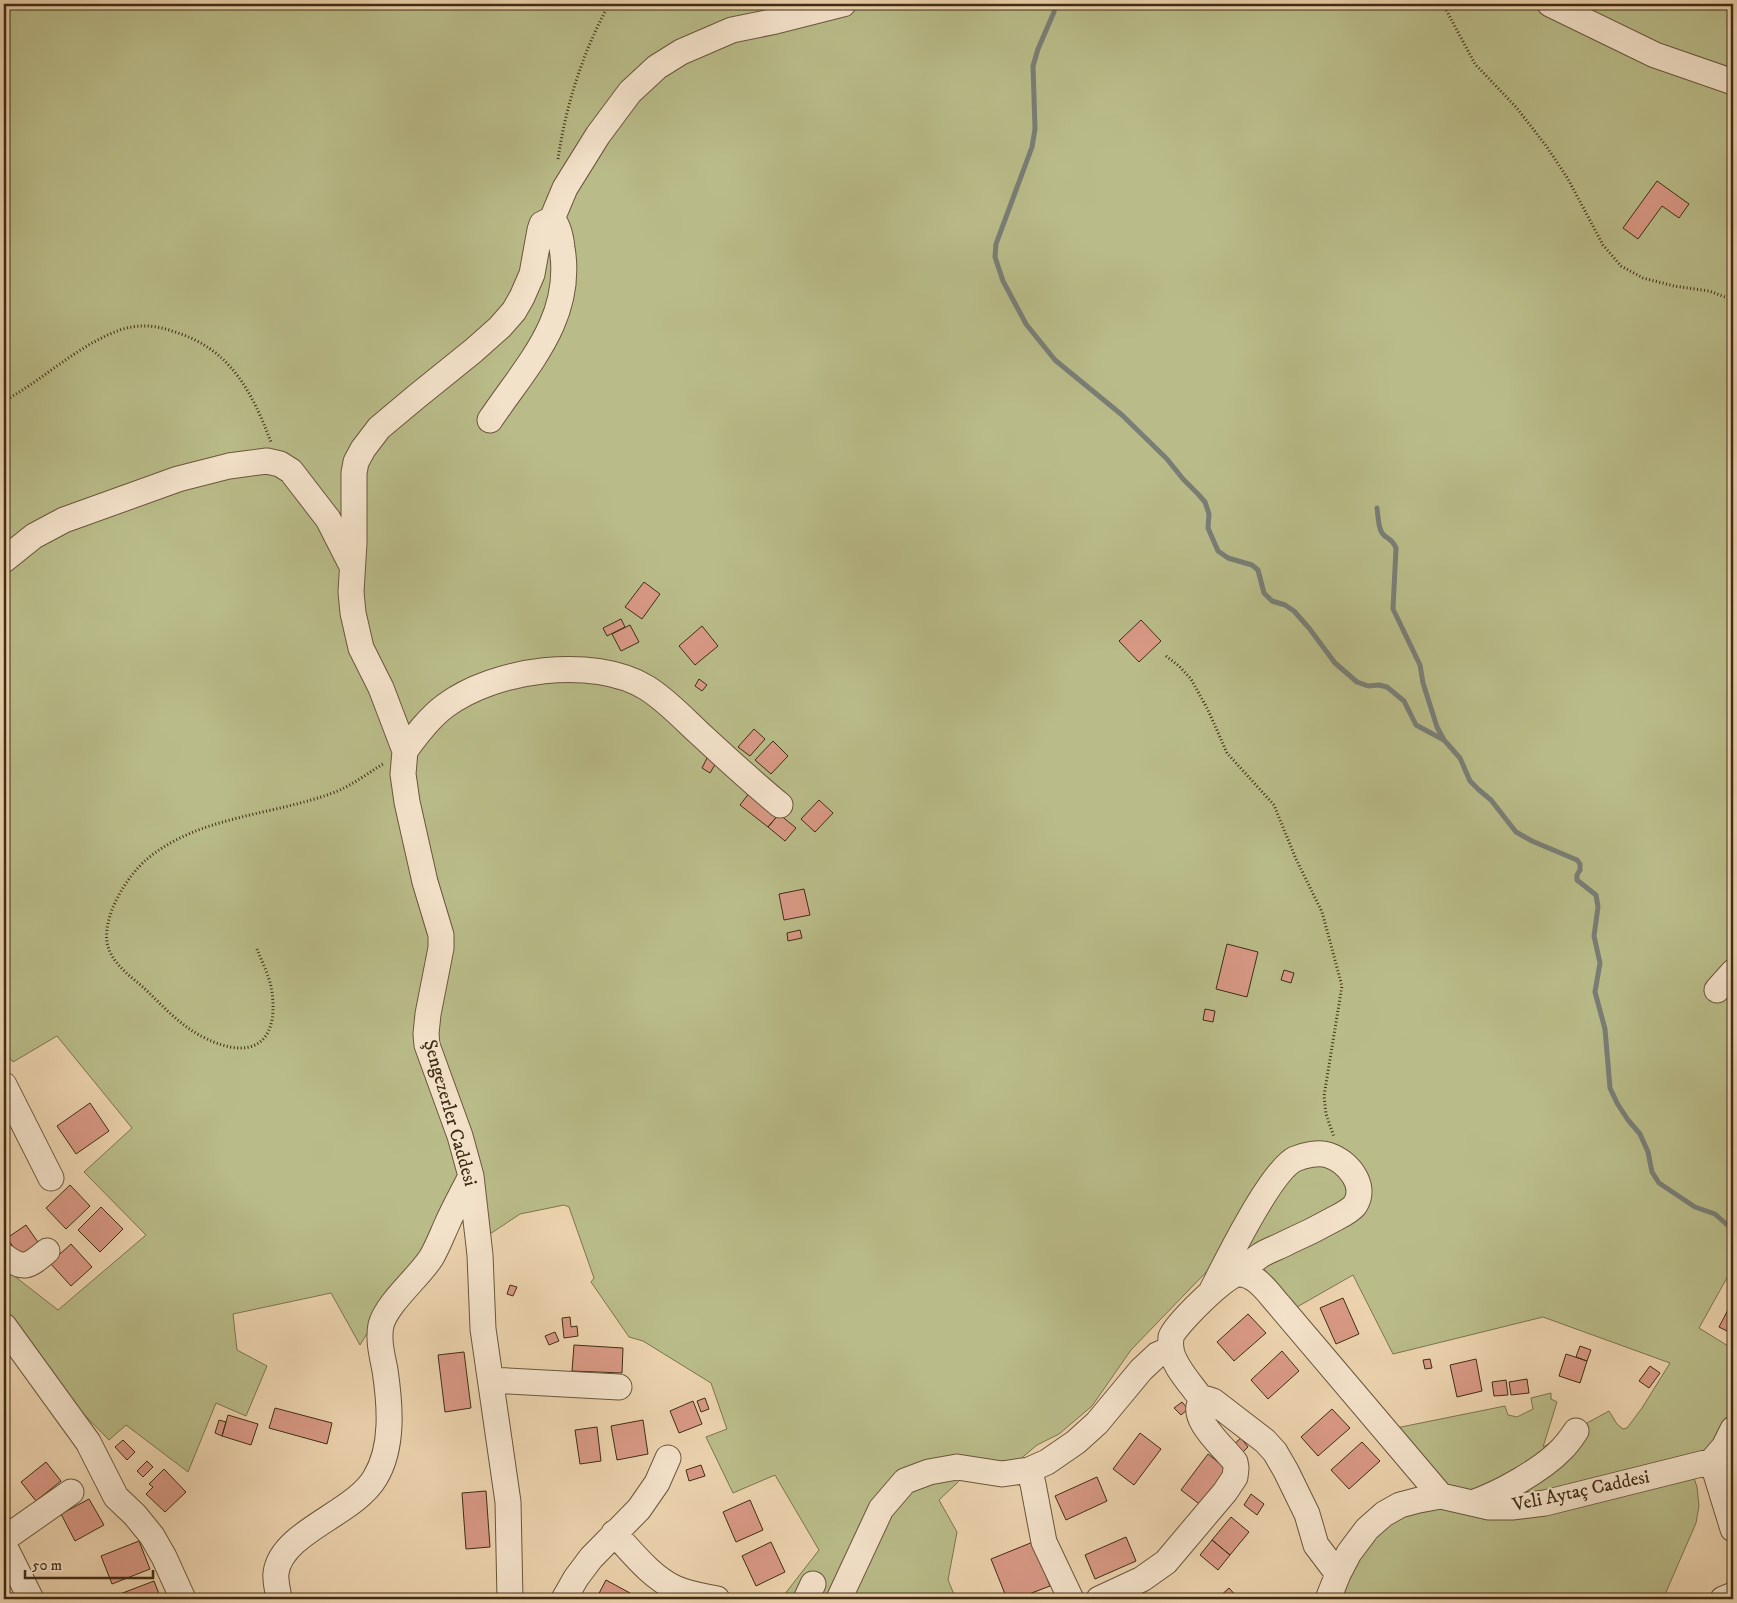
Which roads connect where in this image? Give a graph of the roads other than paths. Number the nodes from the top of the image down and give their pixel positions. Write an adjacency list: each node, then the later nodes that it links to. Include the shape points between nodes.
1 (844, 4): 4 (street, via 732,30 681,52 657,67 630,92 598,135 565,188)
2 (1550, 4): 3 (street, via 1655,55)
3 (1733, 82)
4 (552, 219): 5 (street, via 559,232 564,255 559,304 534,359); 7 (street, via 542,224 532,274 514,311 473,351 379,428 363,449 354,473)
5 (490, 420)
6 (4, 560): 7 (street, via 48,527 144,490 229,466 267,461 291,471 328,519)
7 (352, 565): 8 (street, via 353,613 361,648 381,688)
8 (405, 751): 9 (street, via 445,706 482,686 519,674 603,671 632,680 660,698); 11 (street, Şengezerler Caddesi, via 403,774 407,802 441,935 426,1034)
9 (780, 805)
10 (4, 1085): 12 (street)
11 (471, 1176): 19 (street, Şengezerler Caddesi, via 480,1255 483,1329); 38 (street, via 432,1257 392,1305 382,1323 380,1341 389,1410 383,1461 369,1488 357,1500 301,1537 284,1554 276,1573)
12 (51, 1178)
13 (47, 1251): 14 (street, via 23,1266)
14 (4, 1256)
15 (1237, 1274): 16 (street); 16 (street, via 1262,1254 1325,1224 1354,1206 1359,1188 1346,1165 1327,1154 1294,1159 1283,1169 1239,1238); 28 (street, via 1246,1275 1265,1289)
16 (1212, 1292): 18 (street, via 1184,1319 1172,1336)
17 (4, 1326): 37 (street, via 88,1442 116,1497 152,1536)
18 (1170, 1349): 21 (street); 26 (street, via 1141,1370 1097,1423 1076,1442 1047,1462)
19 (491, 1380): 20 (street); 39 (street, Şengezerler Caddesi, via 508,1502)
20 (619, 1387)
21 (1202, 1400): 34 (street, via 1214,1401 1275,1452 1307,1514 1316,1545); 44 (street, via 1198,1404 1198,1412 1205,1427 1235,1462 1235,1477 1166,1562 1142,1579)
22 (1733, 1429): 25 (street, via 1724,1447)
23 (1576, 1431): 29 (street, via 1548,1462)
24 (668, 1458): 31 (street, via 657,1483 639,1509)
25 (1723, 1459): 29 (street, Veli Aytaç Caddesi, via 1512,1508); 30 (street)
26 (1028, 1470): 42 (street, via 1002,1474 957,1467 905,1480 881,1509); 43 (street, via 1044,1542)
27 (71, 1492): 32 (street)
28 (1441, 1496): 29 (street, Veli Aytaç Caddesi); 34 (street, Veli Aytaç Caddesi, via 1400,1505 1384,1514 1367,1529)
29 (1472, 1504)
30 (1733, 1529)
31 (614, 1533): 40 (street, via 591,1558); 41 (street, via 667,1584)
32 (4, 1539)
33 (4, 1545): 36 (street)
34 (1338, 1574): 45 (street, Veli Aytaç Caddesi)
35 (1733, 1595): 46 (street)
36 (31, 1599)
37 (184, 1599)
38 (279, 1599)
39 (510, 1599)
40 (564, 1599)
41 (717, 1599)
42 (840, 1599)
43 (1070, 1599)
44 (1099, 1599)
45 (1328, 1599)
46 (1723, 1599)

